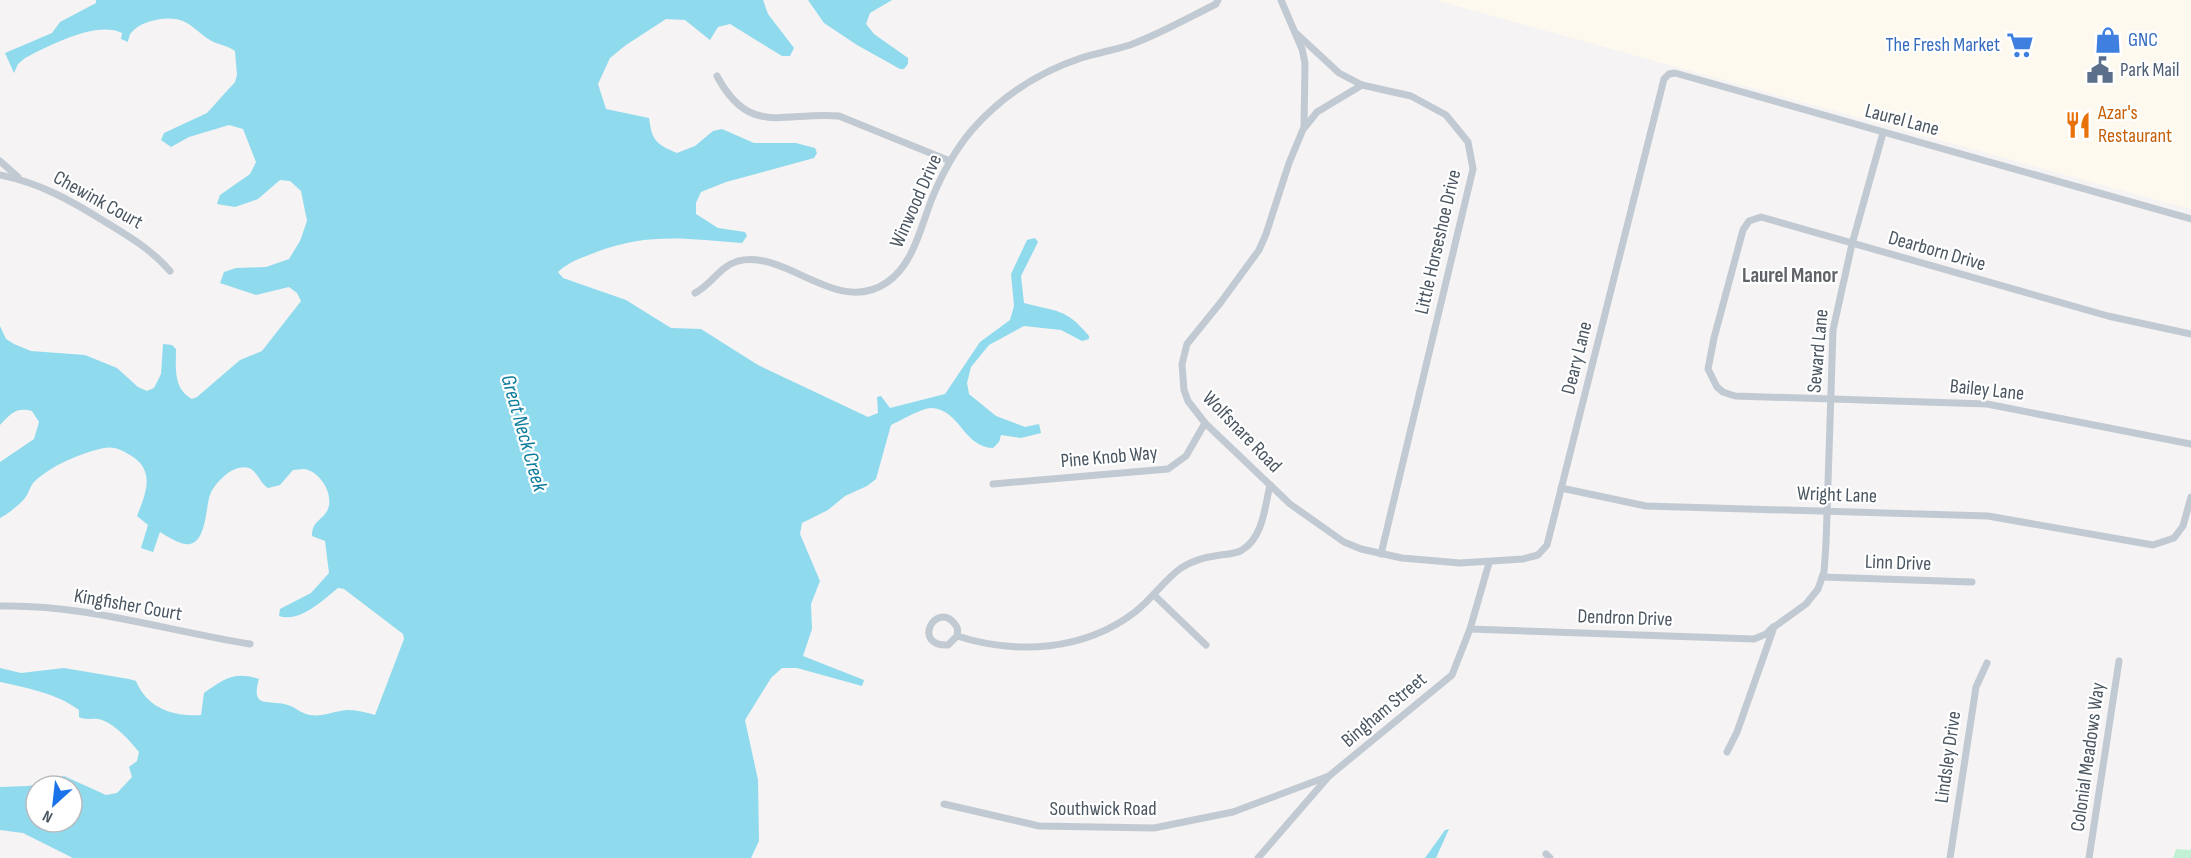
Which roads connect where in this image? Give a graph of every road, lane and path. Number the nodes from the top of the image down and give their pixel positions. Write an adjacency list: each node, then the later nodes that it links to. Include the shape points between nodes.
1 (1218, 0): 10 (street, Winwood Drive, via 1167,29 1129,45 1081,58 1034,79 990,112)
2 (1281, 0): 3 (street, Wolfsnare Road)
3 (1296, 33): 5 (street, Little Horseshoe Drive, via 1339,73); 6 (street, Wolfsnare Road, via 1305,63)
4 (717, 76): 10 (street, via 733,100 750,114 771,118 839,116)
5 (1362, 85): 6 (street, via 1317,112); 27 (street, Little Horseshoe Drive, via 1411,96 1446,115 1468,142 1473,169)
6 (1304, 128): 20 (street, Wolfsnare Road, via 1259,250 1183,353 1184,390)
7 (1883, 132): 8 (street, Laurel Lane, via 1675,73 1664,79); 13 (street, Laurel Lane); 14 (street, Seward Lane)
8 (1649, 138): 24 (street, Deary Lane)
9 (0, 161): 12 (street)
10 (950, 161): 16 (street, Winwood Drive, via 909,257 885,284 865,291 840,290 771,264 743,260 728,265)
11 (0, 175): 12 (street, Chewink Court)
12 (23, 180): 15 (street, Chewink Court, via 70,200 145,246)
13 (2191, 219)
14 (1852, 244): 17 (street, Dearborn Drive, via 1755,218 1743,230); 18 (street, Dearborn Drive, via 2108,316); 19 (street, Seward Lane, via 1834,323)
15 (170, 271)
16 (695, 293)
17 (1726, 293): 19 (street, Bailey Lane, via 1708,369 1717,387 1735,396)
18 (2191, 334)
19 (1830, 400): 21 (street, Bailey Lane, via 1987,404); 26 (street, Seward Lane)
20 (1205, 423): 22 (street, Pine Knob Way, via 1186,456 1168,469); 23 (street, Wolfsnare Road)
21 (2191, 444)
22 (993, 484)
23 (1270, 485): 27 (street, Wolfsnare Road, via 1334,536); 32 (street, via 1259,530 1249,545 1236,553 1204,558 1185,566)
24 (1561, 488): 26 (street, Wright Lane, via 1646,506); 28 (street, Deary Lane, via 1543,551)
25 (2191, 497): 26 (street, Wright Lane, via 2183,526 2174,538 2153,545 1988,516)
26 (1827, 512): 30 (street, Seward Lane)
27 (1381, 554): 29 (street, Wolfsnare Road, via 1428,561)
28 (1510, 561): 29 (street, Wolfsnare Road)
29 (1489, 563): 35 (street, Bingham Street)
30 (1822, 578): 31 (street, Linn Drive); 34 (street, Dendron Drive, via 1806,604)
31 (1972, 582)
32 (1154, 595): 36 (street, via 1116,626 1070,643 1002,646); 38 (street)
33 (0, 606): 37 (street, Kingfisher Court, via 75,611)
34 (1774, 627): 35 (street, Dendron Drive, via 1754,639); 41 (street)
35 (1470, 629): 42 (street, Bingham Street, via 1452,675)
36 (957, 636): 36 (street, via 948,645 941,645 933,642 929,627 940,617 948,618 956,624)
37 (250, 644)
38 (1206, 645)
39 (2119, 661): 46 (street, Colonial Meadows Way)
40 (1987, 663): 45 (street, Lindsley Drive, via 1976,687)
41 (1727, 752)
42 (1329, 776): 43 (street, Southwick Road, via 1233,812 1154,828 1039,826); 44 (street, Bingham Street)
43 (944, 804)
44 (1258, 858)
45 (1950, 858)
46 (2090, 858)

